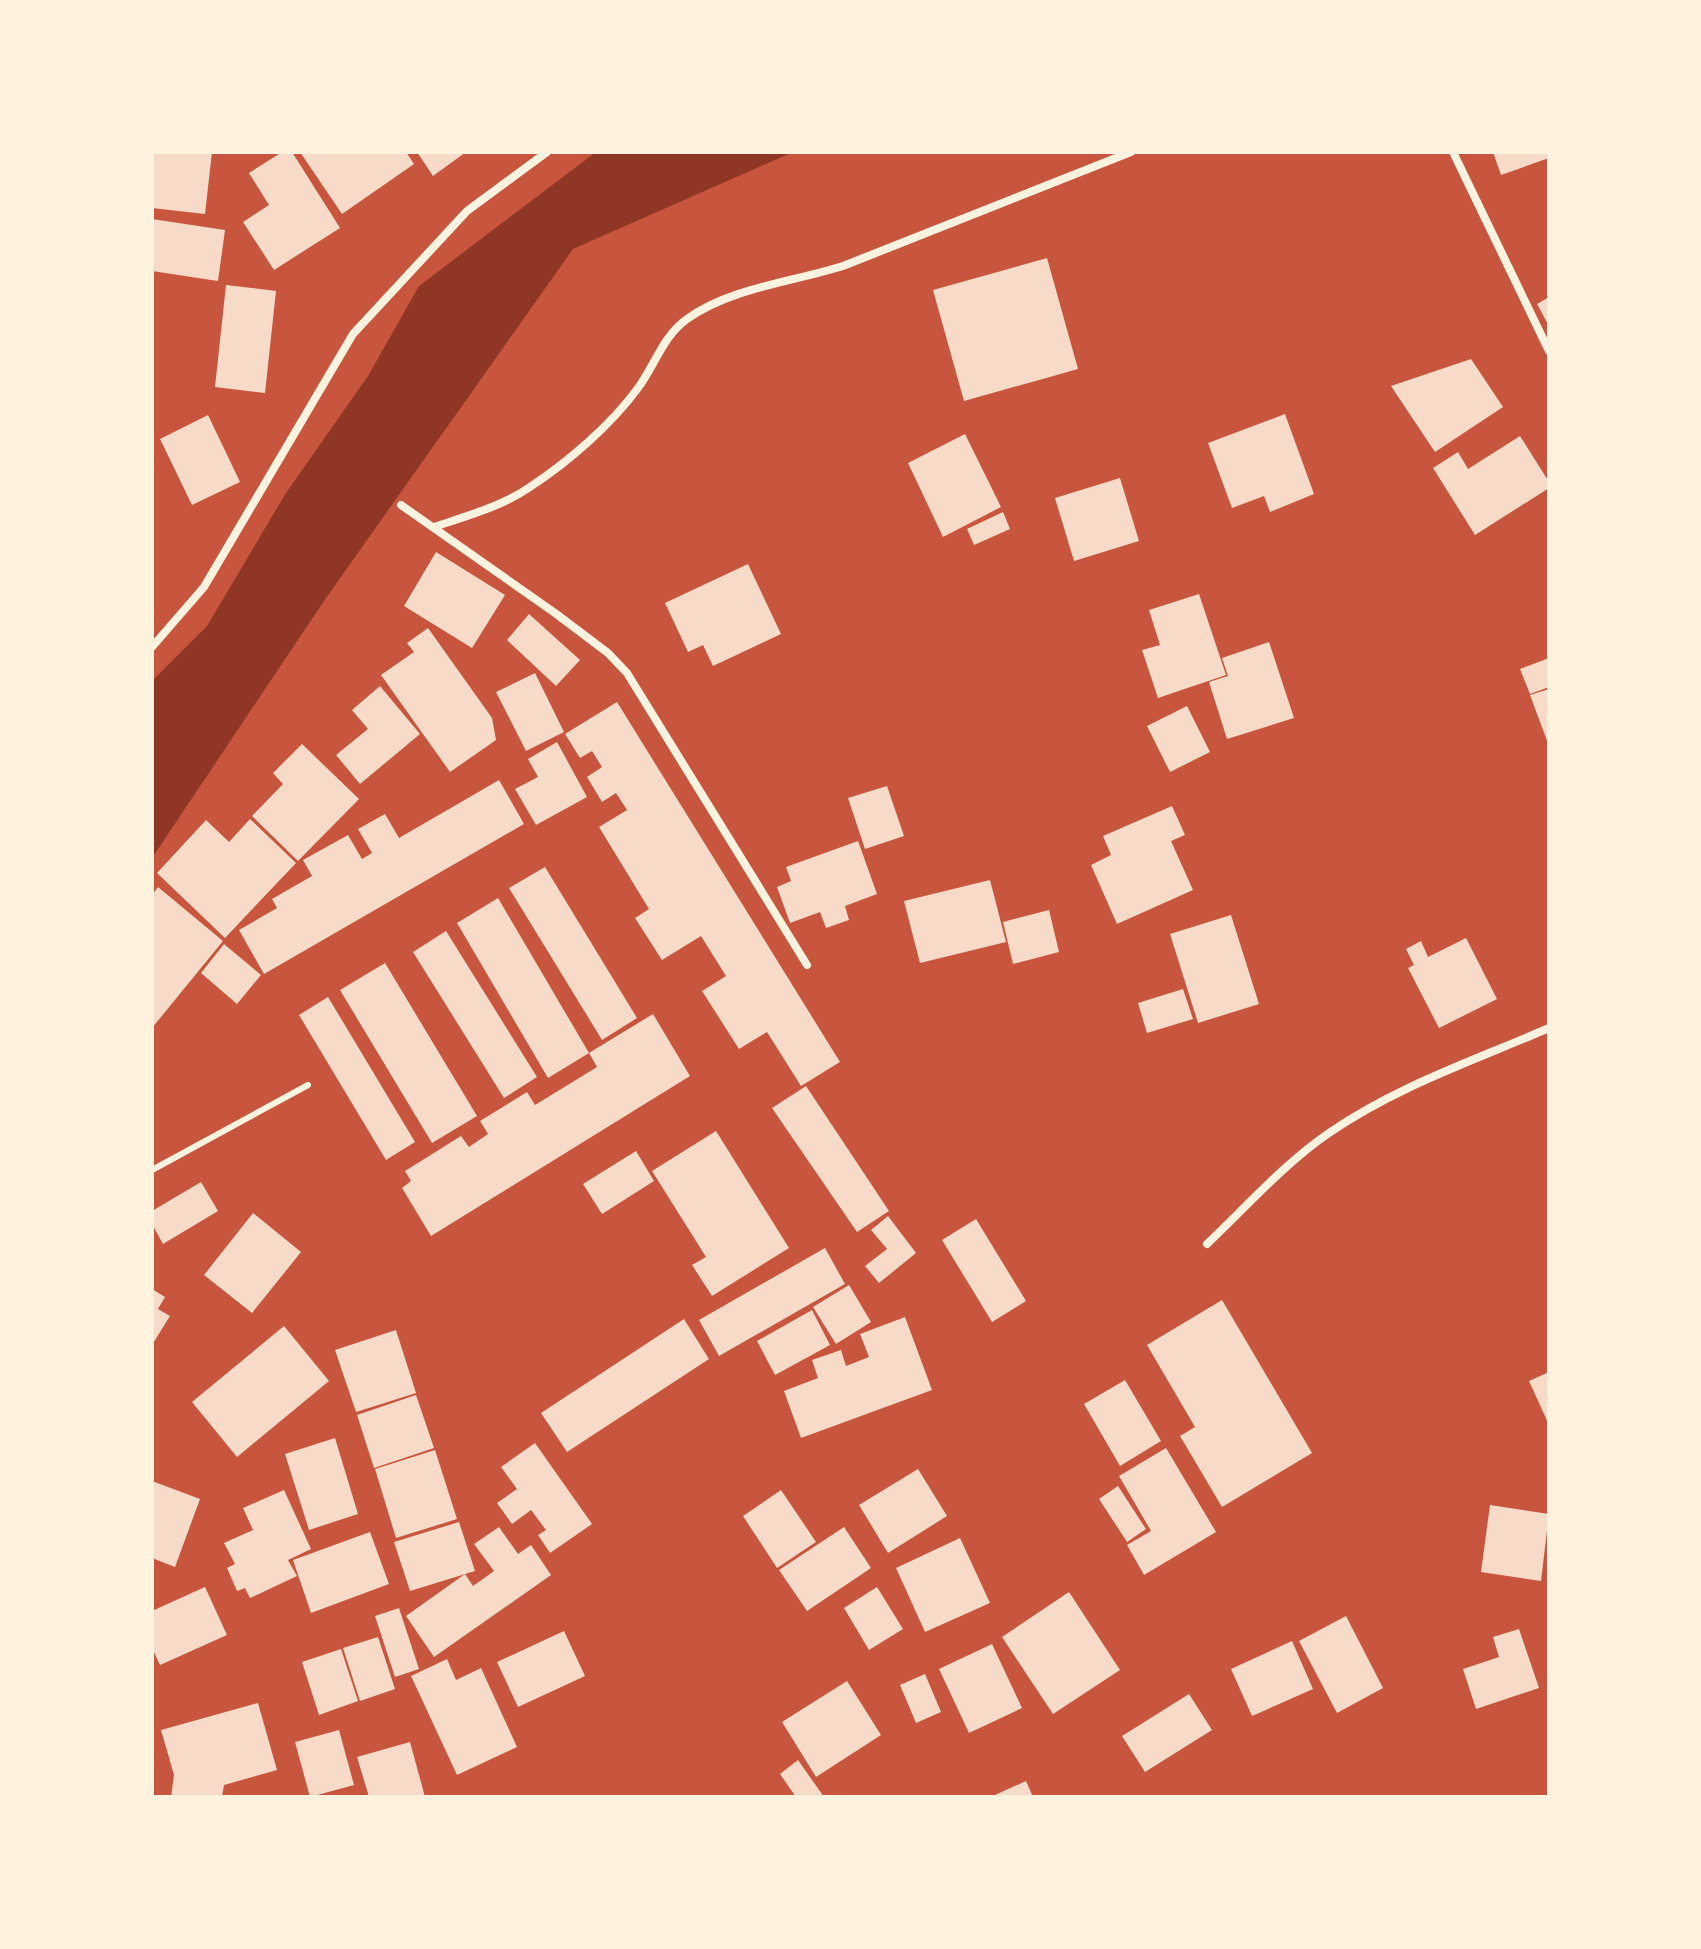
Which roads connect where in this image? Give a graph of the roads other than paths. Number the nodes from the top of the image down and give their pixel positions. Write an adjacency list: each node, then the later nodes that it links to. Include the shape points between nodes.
1 (547, 152): 7 (street, via 467,211 353,334 204,587)
2 (1131, 152): 6 (street, via 843,266 706,306 683,321 639,387 574,452 529,488)
3 (1453, 152): 4 (street)
4 (1549, 351)
5 (401, 505): 6 (street)
6 (434, 527): 8 (street, via 608,653 627,673)
7 (152, 647)
8 (807, 965)
9 (1549, 1028): 12 (street, via 1356,1115 1306,1151)
10 (308, 1085): 11 (lane)
11 (152, 1170)
12 (1207, 1244)

